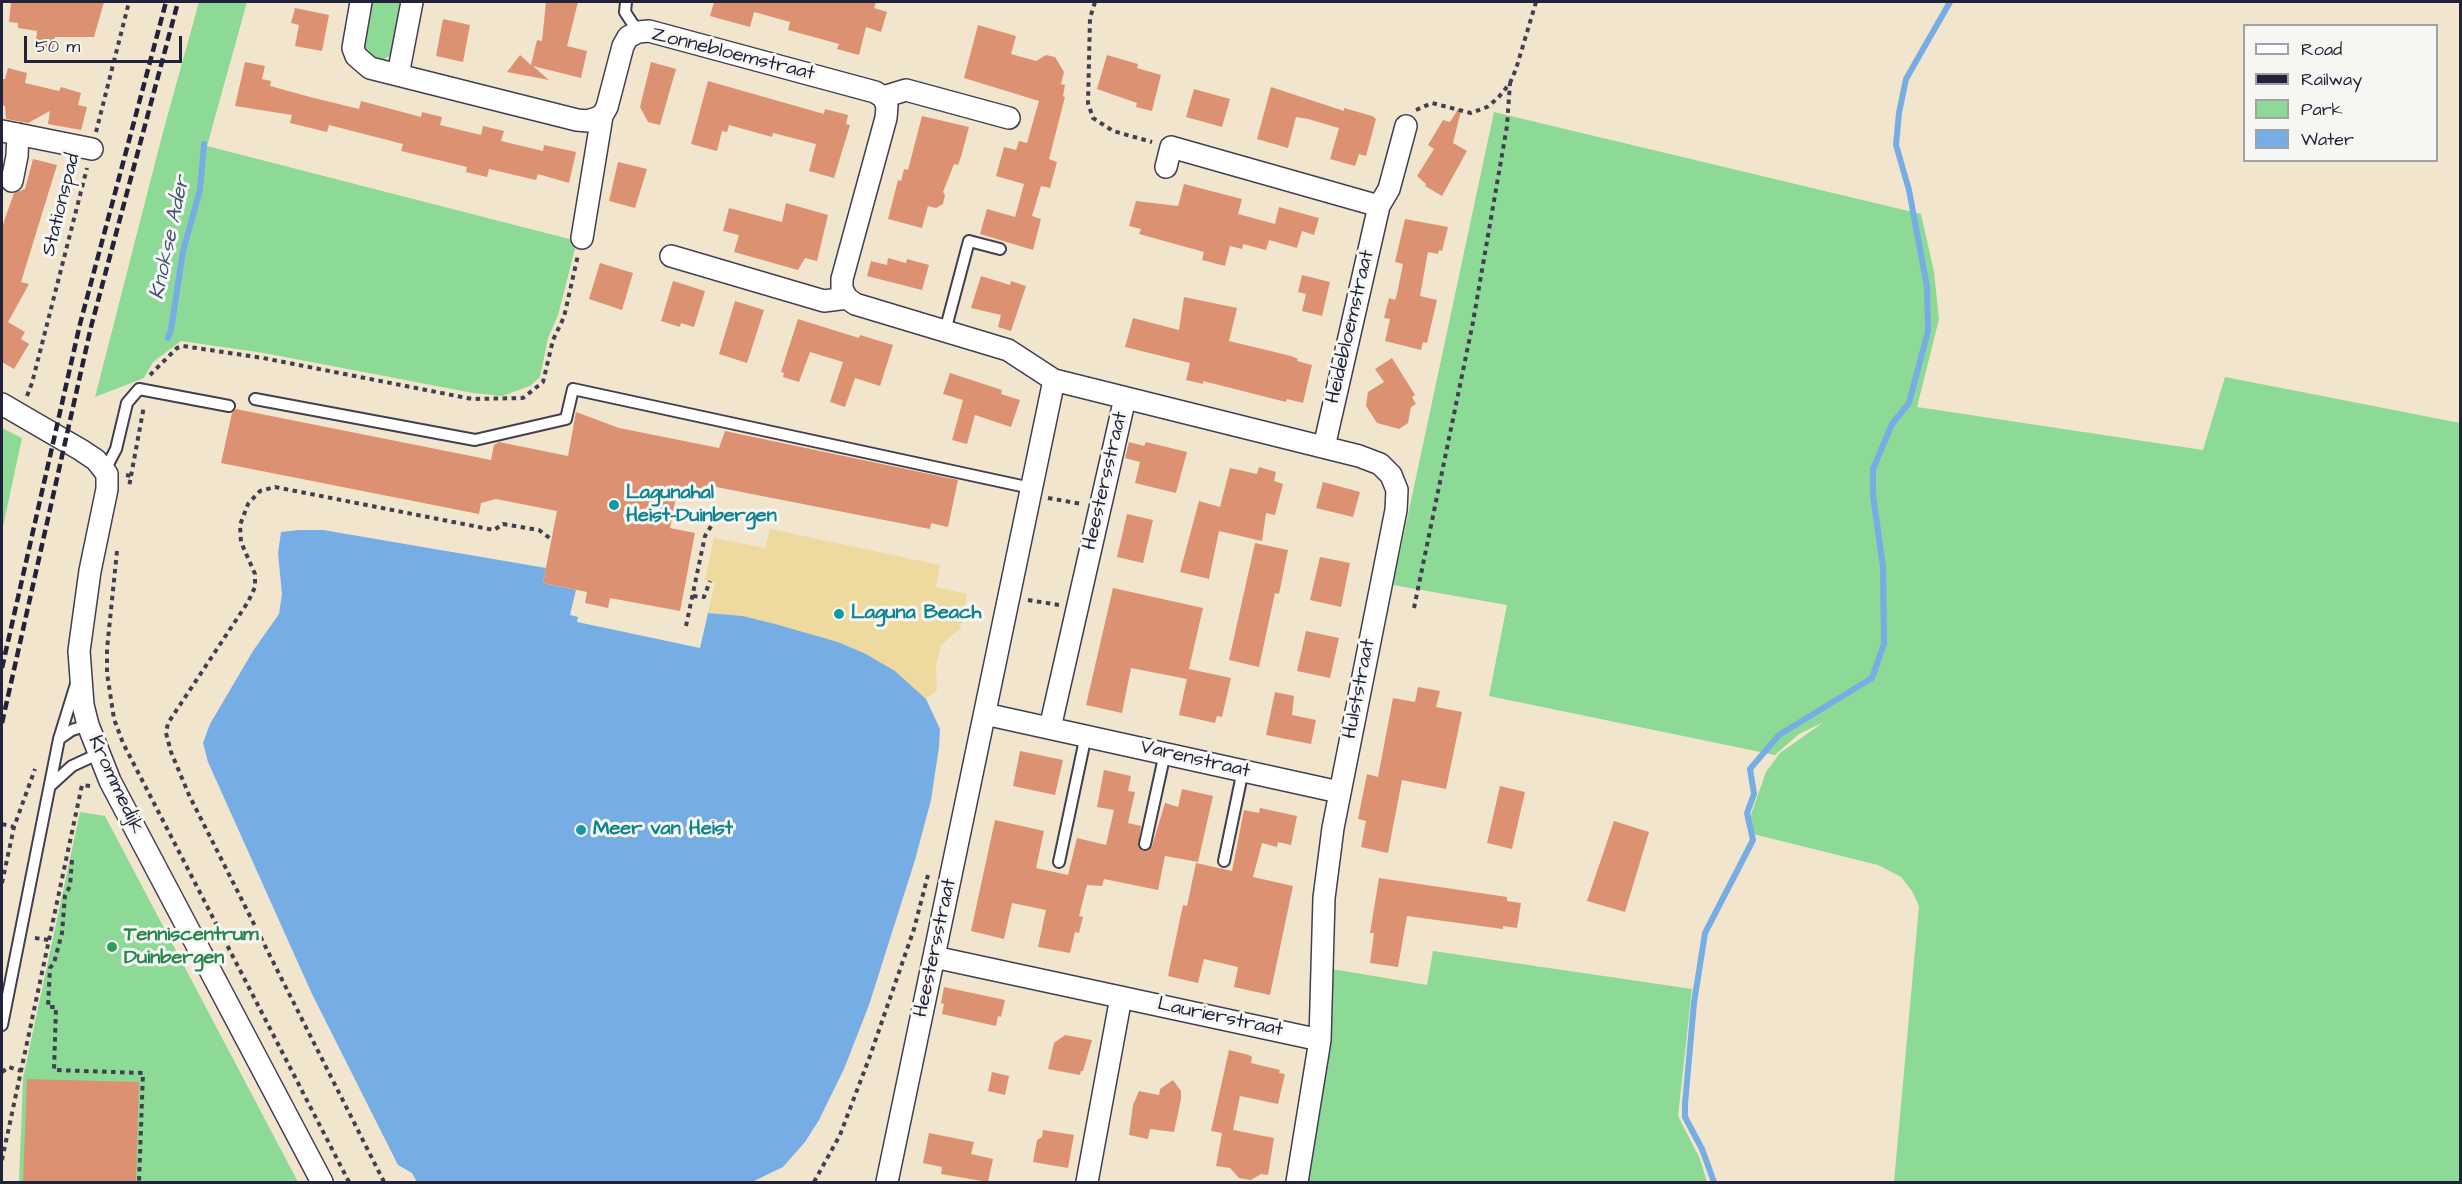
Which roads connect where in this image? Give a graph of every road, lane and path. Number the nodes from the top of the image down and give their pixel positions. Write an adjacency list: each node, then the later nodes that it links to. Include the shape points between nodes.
1 (129, 2): 15 (path, Stationspad)
2 (361, 2): 8 (street, via 353,39 356,56 370,68)
3 (412, 2): 8 (street)
4 (626, 2): 7 (lane, via 625,12)
5 (1095, 2): 16 (path, via 1090,18 1088,92 1093,118)
6 (1536, 2): 9 (path)
7 (638, 32): 10 (street, Zonnebloemstraat, via 649,31); 11 (street, Zonnebloemstraat, via 628,37 623,46)
8 (398, 75): 11 (street, via 577,120)
9 (1510, 84): 13 (path, via 1487,107 1471,113 1432,103 1419,106); 43 (path, via 1507,126 1473,322)
10 (883, 97): 12 (street, via 906,90); 22 (street, via 886,118 842,279)
11 (602, 116): 19 (street, Zonnebloemstraat)
12 (1010, 118)
13 (1406, 126): 18 (street, Heidebloemstraat, via 1389,189)
14 (10, 133): 15 (street); 17 (street, via 17,156)
15 (92, 148): 29 (path, Stationspad, via 32,383)
16 (1168, 157): 18 (street)
17 (12, 181)
18 (1379, 206): 30 (street, Heidebloemstraat)
19 (582, 238): 25 (path, via 564,317 553,339 543,382 523,398 472,399 183,346 153,370)
20 (1000, 249): 23 (lane, via 969,241)
21 (671, 256): 22 (street, via 824,301)
22 (847, 298): 23 (street, via 855,304)
23 (945, 331): 24 (street, via 1008,350)
24 (1054, 380): 26 (street, Heestersstraat); 33 (street, Heestersstraat)
25 (147, 390): 28 (lane); 31 (lane, via 139,389 132,394 116,449); 32 (path)
26 (1125, 398): 30 (street, Hulststraat); 35 (street, Heestersstraat)
27 (255, 399): 33 (lane, via 475,440 566,419 573,389)
28 (229, 406)
29 (10, 409): 31 (street, via 81,450)
30 (1324, 447): 56 (street, Hulststraat, via 1380,464 1391,475 1397,490)
31 (105, 470): 32 (path); 45 (street, Krommedijk, via 107,489 81,622)
32 (131, 476): 34 (path)
33 (1030, 491): 35 (path); 41 (street, Heestersstraat)
34 (126, 498)
35 (1100, 507): 42 (street, Heestersstraat)
36 (750, 520): 40 (path, via 718,515 705,536)
37 (551, 539): 74 (path, via 539,530 503,524 494,530 275,487 260,491 248,504 240,525 241,542 255,574 255,587 168,723 166,733 171,752 189,795)
38 (118, 542): 73 (path, via 107,649 114,719)
39 (710, 581): 40 (path, via 704,597)
40 (693, 596): 44 (path)
41 (1009, 597): 42 (path); 46 (street, Heestersstraat)
42 (1077, 608): 48 (street, Heestersstraat)
43 (1414, 608)
44 (686, 626)
45 (80, 675): 47 (street, Krommedijk); 50 (lane)
46 (985, 714): 48 (street); 64 (street, Heestersstraat)
47 (88, 726): 50 (lane); 52 (street, Krommedijk)
48 (1050, 728): 49 (street, Varenstraat)
49 (1086, 735): 51 (street, Varenstraat); 61 (lane)
50 (59, 739): 54 (lane)
51 (1166, 753): 53 (street, Varenstraat); 58 (lane)
52 (98, 754): 54 (lane, via 72,766); 72 (street, Krommedijk)
53 (1243, 771): 56 (street, Varenstraat); 60 (lane)
54 (51, 785): 66 (lane)
55 (101, 786): 68 (path, via 82,785)
56 (1339, 792): 67 (street, Hulststraat, via 1324,898)
57 (2, 824): 63 (path, via 14,827)
58 (1145, 844)
59 (72, 860): 71 (path, via 62,933 50,968 48,1007 56,1007 54,1070 143,1073)
60 (1224, 861)
61 (1059, 862)
62 (930, 865): 75 (path, via 914,928 870,1056 840,1135)
63 (2, 884)
64 (934, 957): 65 (street, Laurierstraat); 76 (street, Heestersstraat)
65 (1121, 997): 67 (street, Laurierstraat); 77 (street)
66 (2, 1025)
67 (1320, 1040): 78 (street, Hulststraat)
68 (21, 1071): 69 (path, via 9,1068); 70 (path)
69 (2, 1072)
70 (2, 1160)
71 (139, 1182)
72 (322, 1182)
73 (349, 1182)
74 (384, 1182)
75 (814, 1182)
76 (887, 1182)
77 (1087, 1182)
78 (1297, 1182)

